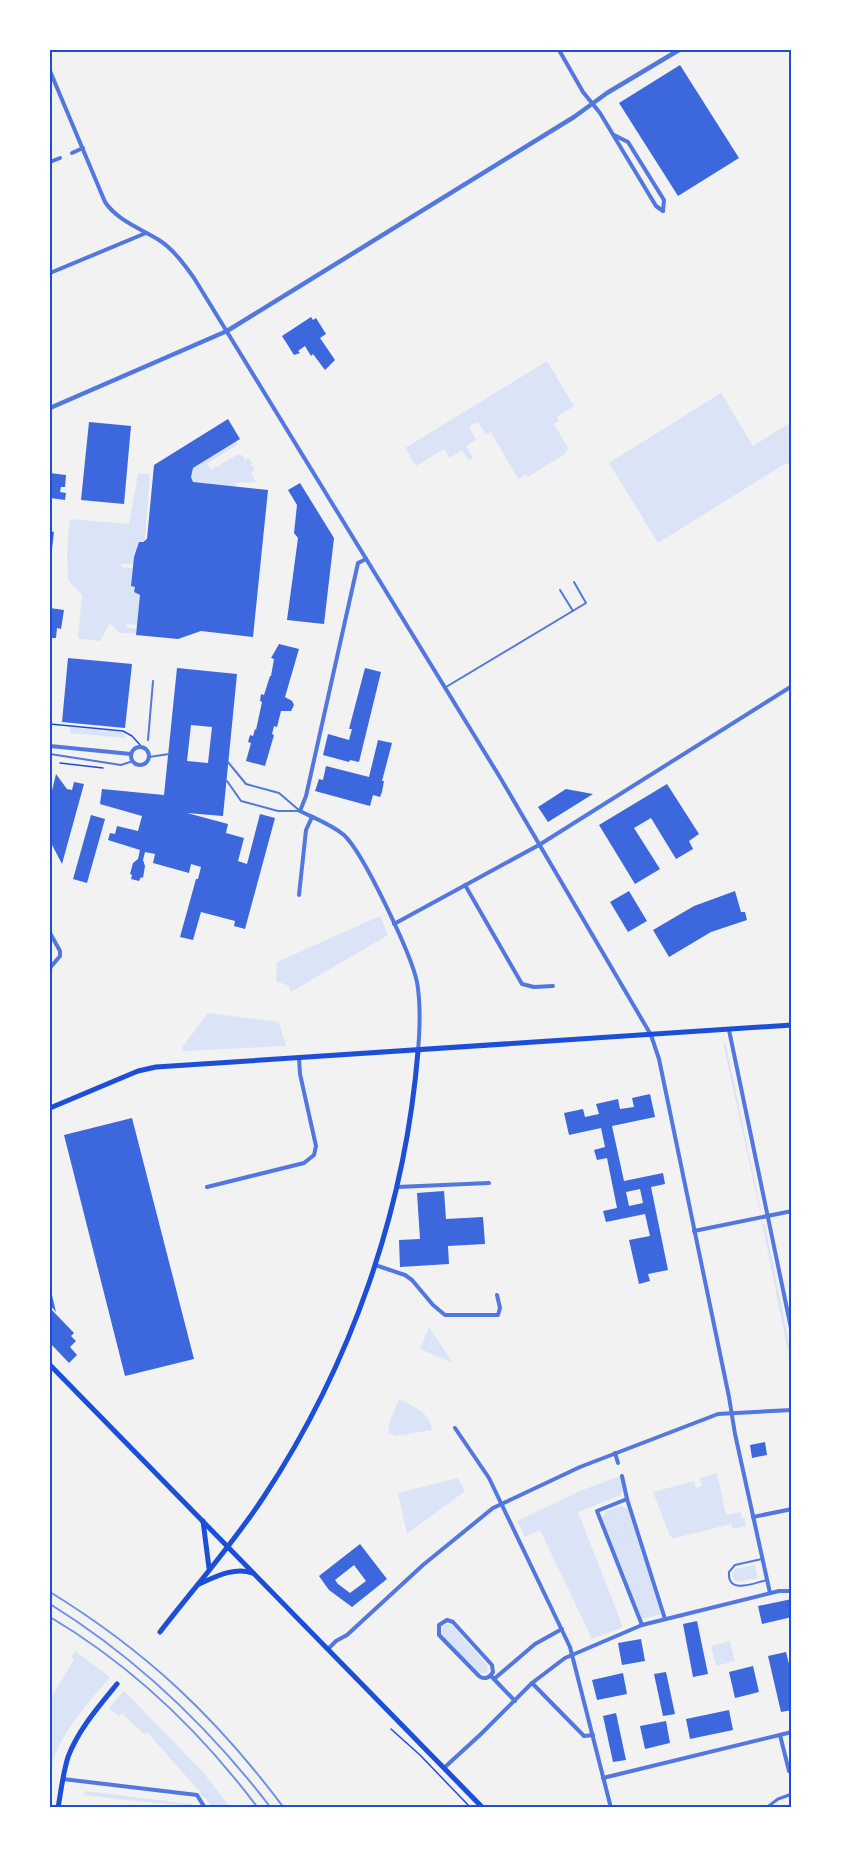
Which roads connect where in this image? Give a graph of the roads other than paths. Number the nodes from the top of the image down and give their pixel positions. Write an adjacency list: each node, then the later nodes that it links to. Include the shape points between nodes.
1 (559, 50): 4 (street)
2 (679, 50): 4 (street)
3 (50, 71): 6 (street)
4 (593, 104): 5 (street); 12 (street)
5 (613, 135): 5 (street, via 656,206 663,211 664,200 628,142)
6 (83, 148): 7 (street); 10 (street, via 109,207)
7 (72, 153)
8 (60, 158): 9 (street)
9 (50, 162)
10 (146, 233): 11 (street); 12 (street, via 161,241 185,265)
11 (50, 273)
12 (227, 331): 13 (street); 14 (street)
13 (50, 408)
14 (366, 559): 20 (street); 30 (street, via 358,563)
15 (574, 582): 17 (lane, via 586,603)
16 (560, 590): 17 (lane)
17 (573, 611): 20 (lane)
18 (153, 681): 21 (lane)
19 (792, 686): 32 (street)
20 (444, 688): 32 (street)
21 (148, 740)
22 (50, 746): 24 (street)
23 (50, 754): 27 (lane, via 124,765)
24 (131, 754): 26 (street, via 141,746); 27 (street)
25 (169, 754): 26 (lane)
26 (149, 757): 27 (street, via 143,764)
27 (133, 761)
28 (228, 762): 30 (lane, via 246,784 279,793)
29 (227, 781): 30 (lane, via 241,801 278,811)
30 (300, 811): 31 (street)
31 (312, 817): 34 (street, via 306,830); 35 (street, via 339,831 352,844)
32 (539, 845): 33 (street); 41 (street)
33 (465, 885): 35 (street); 38 (street, via 522,984)
34 (299, 895)
35 (394, 924): 42 (street, via 418,990)
36 (50, 933): 37 (street, via 60,951)
37 (50, 968)
38 (553, 986)
39 (792, 1025): 40 (main road)
40 (729, 1030): 41 (main road); 49 (street)
41 (651, 1035): 42 (main road); 50 (street)
42 (418, 1051): 43 (main road); 47 (main road, via 411,1116)
43 (299, 1058): 44 (main road, via 156,1067); 46 (street, via 315,1155 304,1163)
44 (50, 1108)
45 (489, 1183): 47 (street)
46 (207, 1187)
47 (397, 1187): 51 (main road)
48 (792, 1211): 49 (street)
49 (767, 1216): 50 (street); 53 (street)
50 (694, 1231): 56 (street)
51 (375, 1265): 52 (street, via 405,1275 441,1312 450,1316 496,1316 500,1312); 66 (main road, via 332,1375 300,1438)
52 (497, 1295)
53 (792, 1333)
54 (50, 1365): 65 (main road)
55 (792, 1410): 56 (street)
56 (731, 1412): 58 (street); 64 (street)
57 (455, 1428): 62 (street)
58 (615, 1453): 59 (street); 62 (street)
59 (618, 1463)
60 (622, 1476): 61 (street)
61 (627, 1499): 74 (street); 75 (street, via 597,1510)
62 (502, 1504): 76 (street); 78 (street, via 415,1572)
63 (792, 1509): 64 (street)
64 (753, 1517): 67 (street)
65 (203, 1520): 66 (main road); 68 (main road)
66 (227, 1546): 68 (main road); 69 (main road)
67 (762, 1559): 70 (street); 70 (lane, via 735,1565 729,1579 740,1587)
68 (209, 1570): 71 (main road)
69 (254, 1573): 71 (main road, via 227,1572); 78 (main road)
70 (767, 1580): 73 (street)
71 (198, 1584): 77 (main road)
72 (792, 1591): 73 (street)
73 (770, 1593): 74 (street)
74 (665, 1619): 75 (street)
75 (642, 1624): 79 (street)
76 (561, 1629): 79 (street); 80 (street)
77 (159, 1632)
78 (328, 1648): 87 (main road)
79 (573, 1655): 81 (street); 86 (street)
80 (492, 1677): 80 (street, via 492,1665 453,1622 441,1623 439,1635 479,1676); 83 (street)
81 (532, 1683): 83 (street); 86 (street, via 584,1736)
82 (117, 1684): 90 (main road, via 76,1741)
83 (514, 1701): 87 (street)
84 (792, 1732): 85 (street)
85 (780, 1734): 88 (street); 89 (street)
86 (593, 1735): 89 (street)
87 (445, 1767): 94 (main road)
88 (789, 1771)
89 (603, 1778): 95 (street)
90 (63, 1779): 92 (main road); 93 (street, via 197,1795)
91 (792, 1794): 96 (street)
92 (58, 1808)
93 (205, 1808)
94 (483, 1808)
95 (610, 1808)
96 (766, 1808)

